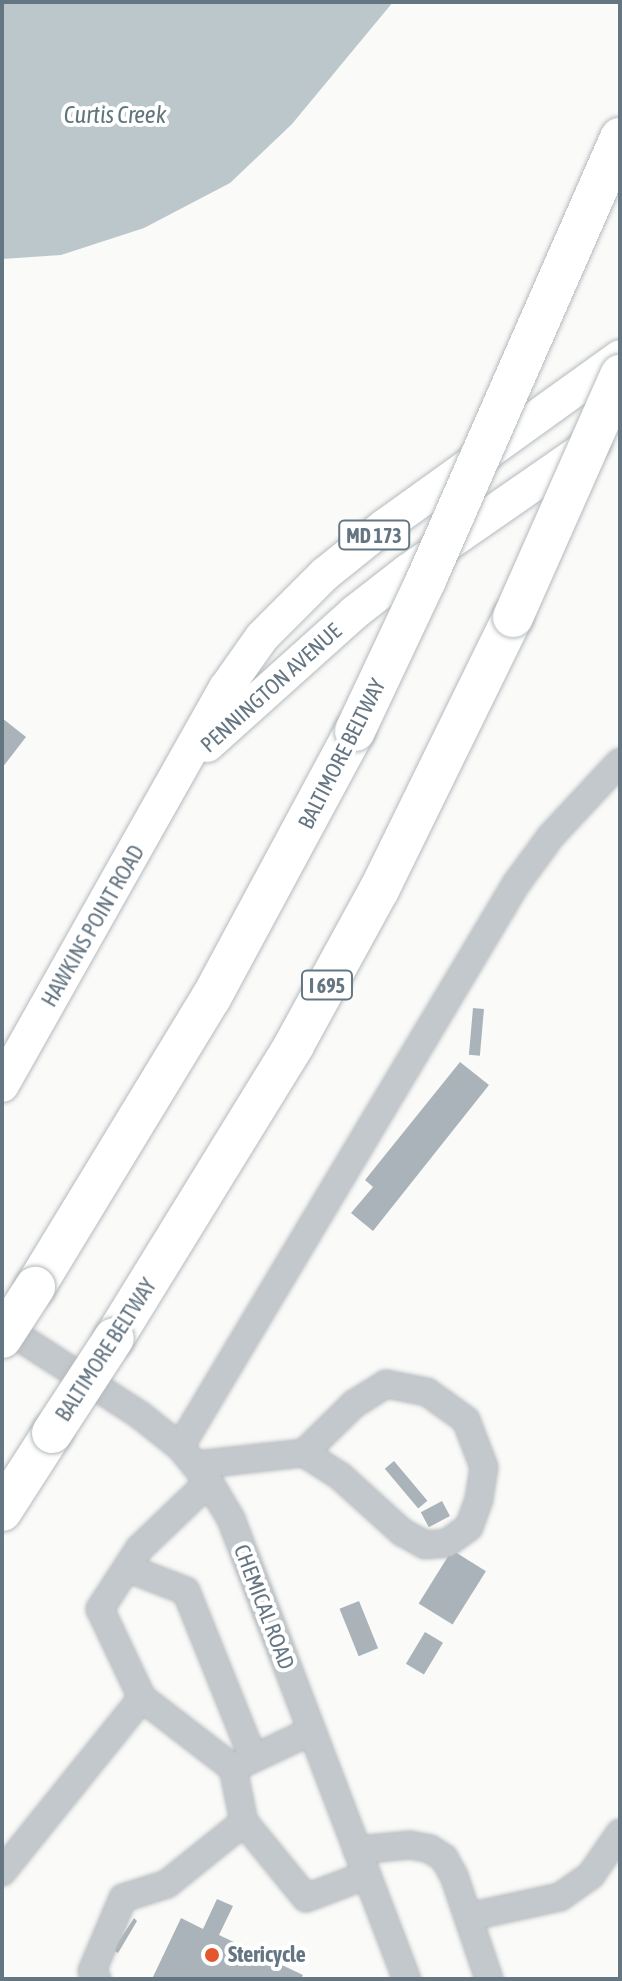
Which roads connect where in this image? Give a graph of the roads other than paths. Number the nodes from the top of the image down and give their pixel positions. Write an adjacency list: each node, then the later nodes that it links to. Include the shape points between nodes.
1 (620, 138): 9 (highway, BALTIMORE BELTWAY, bridge, via 355,731 211,998)
2 (620, 357): 6 (main road, PENNINGTON AVENUE / MD 173, via 325,574 262,637 226,688)
3 (620, 375): 12 (highway, BALTIMORE BELTWAY / I 695, bridge, via 513,617 386,877 294,1045)
4 (620, 424): 6 (main road, PENNINGTON AVENUE / MD 173, via 354,613)
5 (620, 762): 11 (street, via 551,836 516,884)
6 (184, 768): 7 (main road, HAWKINS POINT ROAD / MD 173)
7 (2, 1085)
8 (2, 1326): 11 (street, CHEMICAL ROAD, via 140,1415)
9 (2, 1338)
10 (304, 1453): 10 (street, via 425,1545 447,1543 469,1527 479,1499 484,1467 466,1420 427,1392 386,1384 354,1404); 11 (street)
11 (195, 1465): 13 (street); 15 (street, CHEMICAL ROAD, via 231,1519)
12 (2, 1511)
13 (127, 1568): 14 (street, via 100,1609); 16 (street, via 186,1591)
14 (142, 1698): 16 (street); 20 (street)
15 (312, 1731): 16 (street); 19 (street, CHEMICAL ROAD)
16 (243, 1763): 17 (street)
17 (244, 1822): 21 (street, via 306,1898); 23 (street, via 167,1884 123,1898 92,1971)
18 (620, 1833): 22 (street, via 591,1875 560,1897)
19 (357, 1850): 21 (street, CHEMICAL ROAD); 22 (street, via 410,1845 430,1849 444,1858)
20 (2, 1872)
21 (367, 1875): 24 (street, CHEMICAL ROAD)
22 (468, 1917): 25 (street)
23 (97, 1979)
24 (407, 1979)
25 (489, 1979)

